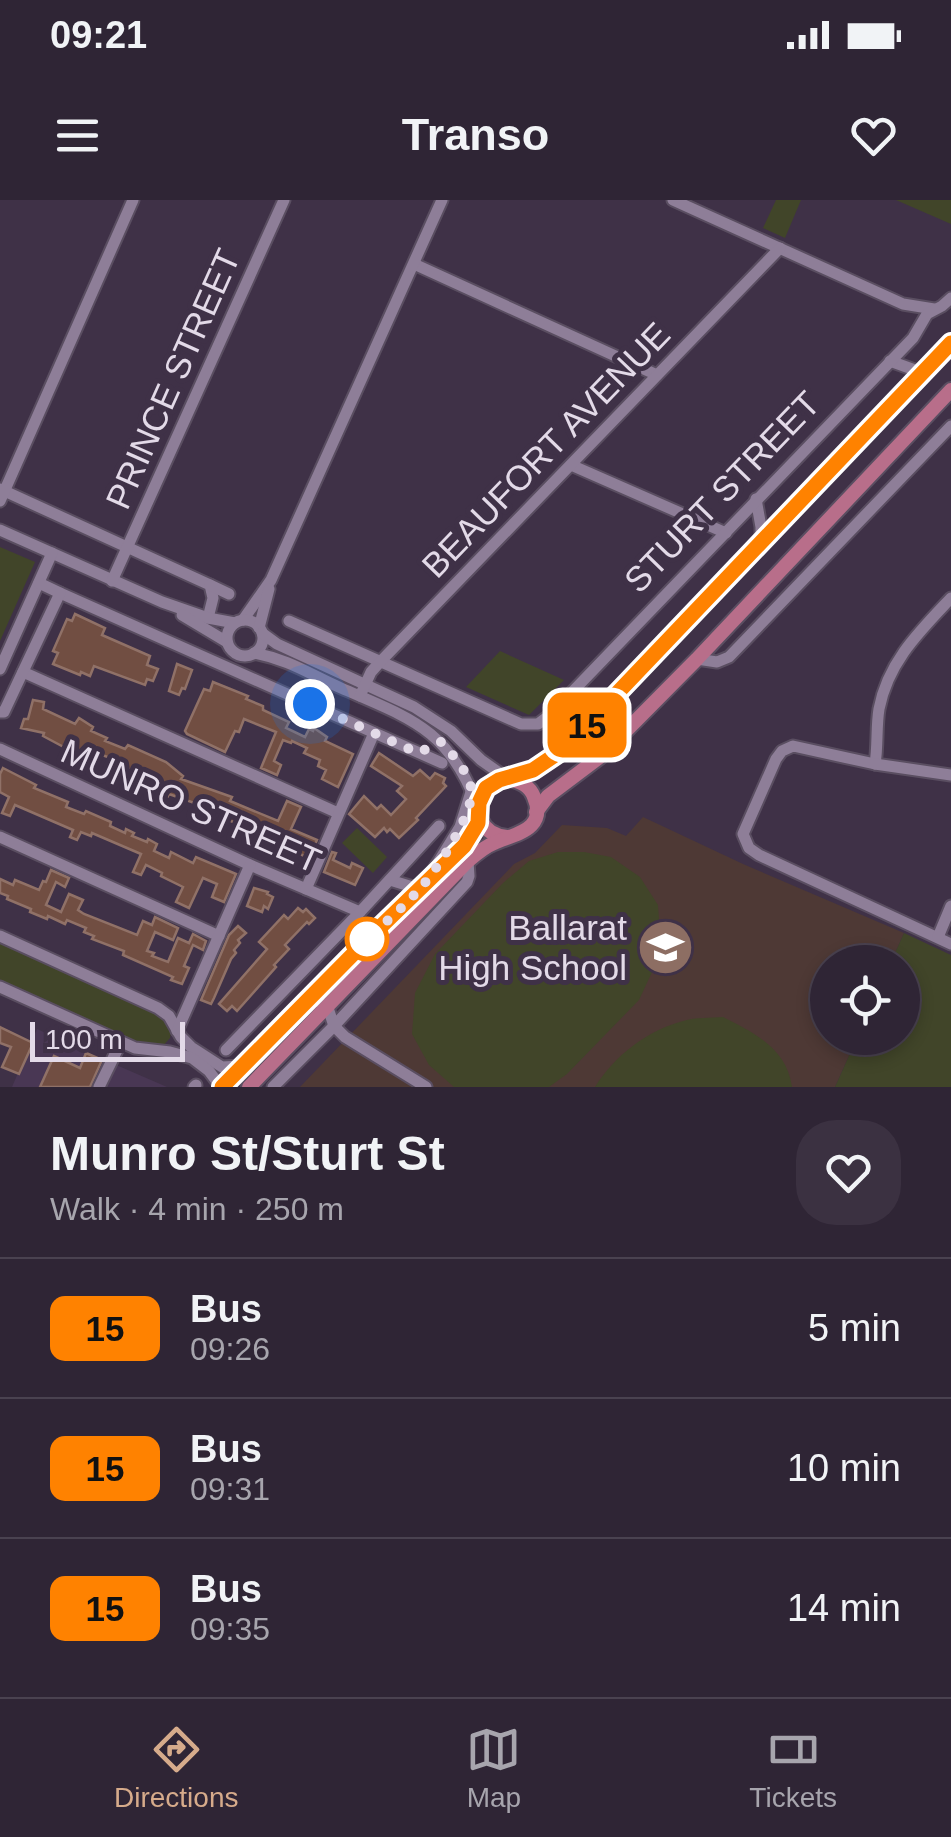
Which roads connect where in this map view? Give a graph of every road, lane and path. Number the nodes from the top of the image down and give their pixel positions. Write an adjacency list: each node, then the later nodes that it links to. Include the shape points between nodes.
1 (133, 200): 18 (street)
2 (284, 200): 23 (street, PRINCE STREET)
3 (442, 200): 6 (street)
4 (674, 200): 5 (street)
5 (780, 248): 8 (street); 14 (street, BEAUFORT AVENUE)
6 (414, 264): 14 (street); 26 (street)
7 (951, 298): 9 (street, STURT STREET)
8 (903, 304): 9 (street); 10 (street)
9 (934, 309): 10 (street, STURT STREET)
10 (921, 323): 12 (street, STURT STREET)
11 (951, 342): 13 (main road, STURT STREET)
12 (890, 361): 13 (street); 19 (street, STURT STREET)
13 (923, 372): 22 (main road, STURT STREET)
14 (657, 375): 17 (street, BEAUFORT AVENUE)
15 (951, 390): 41 (main road)
16 (951, 426): 41 (street, via 729,656 720,662)
17 (571, 465): 21 (street); 42 (street, BEAUFORT AVENUE)
18 (1, 494): 23 (street)
19 (756, 499): 21 (street, STURT STREET); 22 (street)
20 (0, 530): 24 (street)
21 (726, 532): 42 (street, STURT STREET, via 532,725)
22 (761, 541): 54 (main road, STURT STREET, via 564,749)
23 (128, 548): 25 (street, PRINCE STREET); 28 (street)
24 (52, 554): 25 (street); 27 (street)
25 (112, 580): 32 (street)
26 (271, 580): 35 (street); 36 (street)
27 (39, 583): 29 (street); 43 (street)
28 (210, 585): 30 (street); 33 (street)
29 (60, 592): 44 (street); 47 (street)
30 (229, 594)
31 (951, 598): 52 (street, via 889,676 878,712)
32 (162, 602): 33 (street); 38 (street)
33 (208, 618): 35 (street)
34 (289, 621): 37 (street)
35 (238, 622): 36 (street); 38 (street)
36 (260, 630): 39 (street); 40 (street)
37 (312, 632): 39 (street, via 297,630); 42 (street)
38 (227, 642): 40 (street, via 238,654)
39 (277, 644): 45 (street)
40 (254, 653): 45 (street)
41 (697, 659): 57 (main road)
42 (380, 662): 45 (street, BEAUFORT AVENUE)
43 (0, 669)
44 (23, 672): 46 (street); 58 (street)
45 (363, 690): 48 (street); 54 (street, via 442,724)
46 (0, 712)
47 (374, 733): 50 (street); 58 (street)
48 (441, 742): 50 (street); 55 (street)
49 (0, 749): 63 (street, MUNRO STREET)
50 (418, 753): 51 (street)
51 (442, 763)
52 (875, 764): 53 (street); 71 (street, via 797,746 785,750 746,823 746,842 762,857)
53 (951, 772)
54 (509, 779): 56 (main road, via 486,788); 57 (main road, via 531,791)
55 (471, 788): 56 (street); 65 (street, via 460,827)
56 (479, 812): 61 (main road, via 491,833); 65 (main road, via 464,846)
57 (536, 812): 61 (main road, via 526,830)
58 (338, 814): 66 (street)
59 (438, 826): 64 (street)
60 (0, 837): 70 (street)
61 (507, 838): 62 (main road)
62 (468, 861): 75 (main road); 78 (street, via 467,882)
63 (250, 865): 66 (street, MUNRO STREET); 70 (street)
64 (390, 880): 65 (street); 68 (street)
65 (421, 887): 74 (main road)
66 (306, 889): 68 (street, MUNRO STREET)
67 (951, 906): 71 (street)
68 (360, 912): 76 (street)
69 (0, 936): 79 (street, via 147,1002)
70 (218, 936): 79 (street)
71 (938, 937): 72 (street)
72 (951, 944)
73 (0, 987): 80 (street)
74 (313, 996): 75 (street); 81 (main road)
75 (325, 1007): 77 (main road); 78 (street)
76 (261, 1015): 81 (street); 82 (street)
77 (310, 1024): 78 (street); 87 (main road)
78 (334, 1026): 88 (street); 89 (street)
79 (176, 1028): 83 (street); 84 (street, via 216,1064)
80 (121, 1042): 83 (street); 85 (street)
81 (258, 1049): 84 (main road)
82 (226, 1050)
83 (164, 1052): 86 (street, via 197,1060)
84 (242, 1066): 86 (main road)
85 (99, 1087)
86 (222, 1087)
87 (249, 1087)
88 (273, 1087)
89 (426, 1087)

